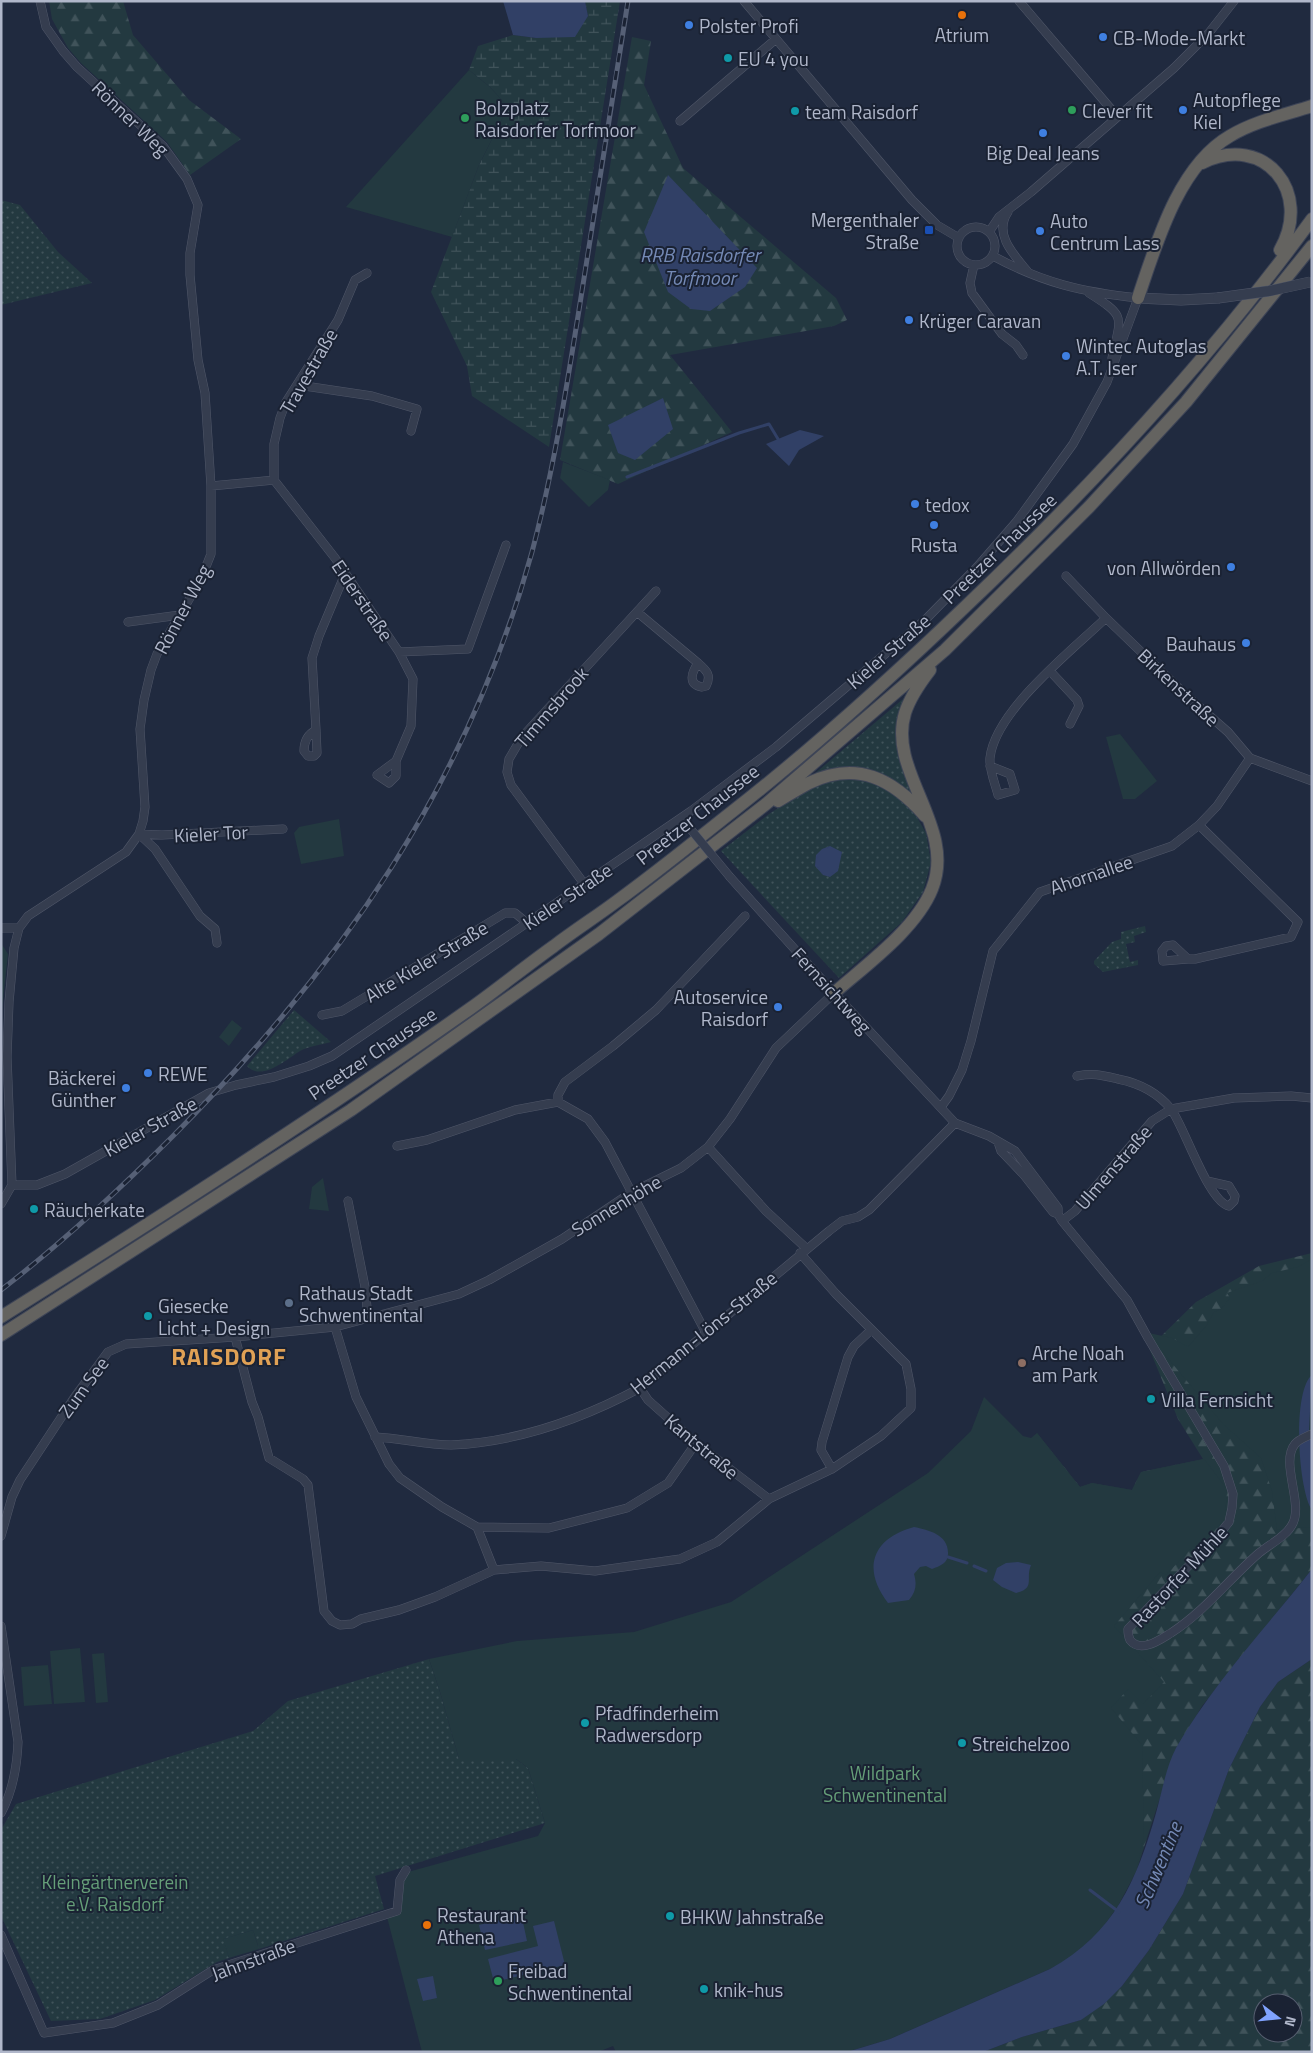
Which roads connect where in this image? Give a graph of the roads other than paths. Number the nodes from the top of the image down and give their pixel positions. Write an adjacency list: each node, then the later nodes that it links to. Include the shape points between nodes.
1 (40, 1): 28 (street, Rönner Weg, via 46,27 63,52 163,146 187,179 198,205 190,275 198,360 205,393)
2 (744, 1): 5 (street)
3 (1019, 1): 7 (street)
4 (1234, 1): 7 (street, via 1208,34 1174,68)
5 (776, 39): 8 (street); 13 (street, via 912,200 937,225)
6 (1312, 106): 9 (highway, via 1240,130 1212,148)
7 (1117, 116): 10 (street)
8 (680, 121)
9 (1198, 165): 19 (highway, via 1214,157 1243,154 1272,166 1287,184 1293,206 1292,221 1288,237); 22 (highway, via 1173,207)
10 (1012, 206): 12 (street); 18 (street, via 1006,215 1003,233 1007,245)
11 (1312, 219): 19 (highway, Preetzer Chaussee)
12 (989, 232): 13 (street, via 983,228 969,228); 15 (street, via 996,243)
13 (959, 238): 16 (street, via 957,245 962,258)
14 (1312, 246): 37 (highway, Preetzer Chaussee, via 1186,402 1114,481)
15 (993, 256): 16 (street, via 982,265); 18 (street)
16 (974, 265): 23 (street, via 970,283 972,293 1002,334)
17 (367, 273): 25 (street, Travestraße, via 355,280 338,320)
18 (1029, 273): 21 (street)
19 (1266, 279): 78 (highway, Preetzer Chaussee, via 1183,382 1031,545 920,651 734,810 616,902 467,1011 342,1097)
20 (1311, 282): 22 (street, bridge, via 1218,298)
21 (1086, 292): 22 (street); 24 (street, via 1116,311 1120,322)
22 (1138, 298): 24 (street, Kieler Straße)
23 (1024, 355)
24 (1107, 382): 48 (street, Kieler Straße, via 1060,464 978,567 925,620 808,720)
25 (298, 385): 26 (street, via 372,396 417,410); 27 (street, Travestraße, via 286,402 276,431)
26 (410, 431)
27 (274, 480): 28 (street); 30 (street, Eiderstraße)
28 (211, 486): 34 (street, Rönner Weg, via 211,554)
29 (506, 546): 38 (street, Eiderstraße, via 468,649)
30 (345, 574): 38 (street, Eiderstraße); 42 (street, via 312,658)
31 (1066, 576): 35 (street, Birkenstraße)
32 (656, 591): 33 (street, Timmsbrook)
33 (637, 612): 39 (street); 53 (street, Timmsbrook, via 527,732 509,759 507,772 511,785)
34 (180, 615): 36 (street); 52 (street, Rönner Weg, via 157,654 144,700 140,729 145,807)
35 (1106, 618): 40 (street); 43 (street, Birkenstraße, via 1228,732)
36 (128, 622)
37 (945, 650): 47 (highway, Preetzer Chaussee); 49 (highway, via 914,692 903,723 905,756)
38 (399, 652): 44 (street, via 413,679 411,726)
39 (698, 663)
40 (1050, 672): 41 (street, via 1079,706); 45 (street, via 1014,707 1002,724 990,756)
41 (1070, 724)
42 (316, 730)
43 (1250, 758): 46 (street); 50 (street, Ahornallee, via 1217,806)
44 (396, 761)
45 (990, 766)
46 (1312, 781)
47 (766, 804): 49 (highway, via 830,776 854,774 895,786); 83 (highway, Preetzer Chaussee, via 592,939 351,1110)
48 (681, 819): 53 (street, Kieler Straße); 60 (street, Fernsichtweg, bridge)
49 (928, 819): 60 (highway, via 937,863 933,887 922,908 906,929)
50 (1199, 825): 59 (street, via 1298,922 1291,937); 66 (street, Ahornallee, via 1172,846 1040,892 993,951 962,1070)
51 (284, 829): 52 (street, Kieler Tor)
52 (139, 834): 57 (street, Rönner Weg, via 126,852 28,916); 58 (street, via 155,848 200,916 215,929)
53 (585, 885): 55 (street, Kieler Straße)
54 (745, 916): 65 (street, via 656,1010 566,1082 558,1095)
55 (527, 923): 61 (street, Alte Kieler Straße, via 515,913 505,914 342,1011); 72 (street, Kieler Straße, via 332,1056 274,1077 209,1093 65,1174 37,1185)
56 (1, 928): 57 (street)
57 (19, 928): 62 (street, via 14,948)
58 (217, 943)
59 (1188, 959)
60 (834, 993): 66 (street, Fernsichtweg); 70 (street, Sonnenhöhe, via 776,1048)
61 (322, 1015)
62 (4, 1057): 72 (street)
63 (1077, 1076): 67 (street, via 1092,1073 1128,1081 1157,1096)
64 (1312, 1098): 67 (street, Ulmenstraße, via 1234,1098)
65 (558, 1102): 69 (street, via 515,1110 437,1137); 73 (street, via 595,1126)
66 (941, 1106): 68 (street, Fernsichtweg)
67 (1171, 1109): 71 (street); 76 (street, Ulmenstraße, via 1152,1121 1075,1211)
68 (955, 1123): 76 (street, via 998,1142 1000,1151); 77 (street, Hermann-Löns-Straße, via 869,1210 842,1221)
69 (397, 1146)
70 (708, 1147): 73 (street, Sonnenhöhe, via 682,1168); 77 (street)
71 (1207, 1181)
72 (12, 1185): 75 (street)
73 (632, 1192): 79 (street, Sonnenhöhe, via 489,1280 458,1294); 82 (street)
74 (348, 1201): 79 (street)
75 (1, 1204)
76 (1060, 1217): 86 (street, Rastorfer Mühle, via 1128,1300 1224,1466 1233,1494 1229,1522 1128,1629 1128,1637 1136,1645 1151,1644 1188,1622 1259,1553 1288,1530 1296,1511 1291,1453 1299,1440)
77 (803, 1250): 81 (street); 82 (street, Hermann-Löns-Straße)
78 (1, 1317)
79 (368, 1318): 80 (street, Sonnenhöhe)
80 (335, 1327): 84 (street, Zum See); 87 (street, via 356,1397)
81 (871, 1330): 89 (street, via 854,1346 848,1357 822,1442 821,1450); 89 (street, via 906,1364 911,1408 881,1436)
82 (706, 1333): 85 (street, Hermann-Löns-Straße)
83 (1, 1336)
84 (235, 1337): 92 (street, Zum See, via 126,1344 108,1352 20,1480); 93 (street, via 269,1458 308,1485 324,1611 332,1621 340,1625 352,1624 360,1619 399,1610)
85 (640, 1388): 87 (street, Hermann-Löns-Straße, via 560,1424 486,1442 425,1444); 88 (street, Kantstraße, via 648,1400)
86 (1311, 1435)
87 (375, 1437): 91 (street, via 400,1478)
88 (696, 1443): 90 (street, Kantstraße); 91 (street, via 668,1482 627,1508 549,1528)
89 (832, 1469): 90 (street)
90 (769, 1500): 93 (street, via 717,1542 680,1559 595,1571 540,1566)
91 (477, 1527): 93 (street)
92 (1, 1536)
93 (494, 1570)
94 (1, 1626): 95 (street, via 18,1758)
95 (1, 1814)
96 (406, 1870): 97 (street, Jahnstraße, via 400,1880 396,1911 213,1970 158,2005 113,2024 44,2033)
97 (1, 1935)

